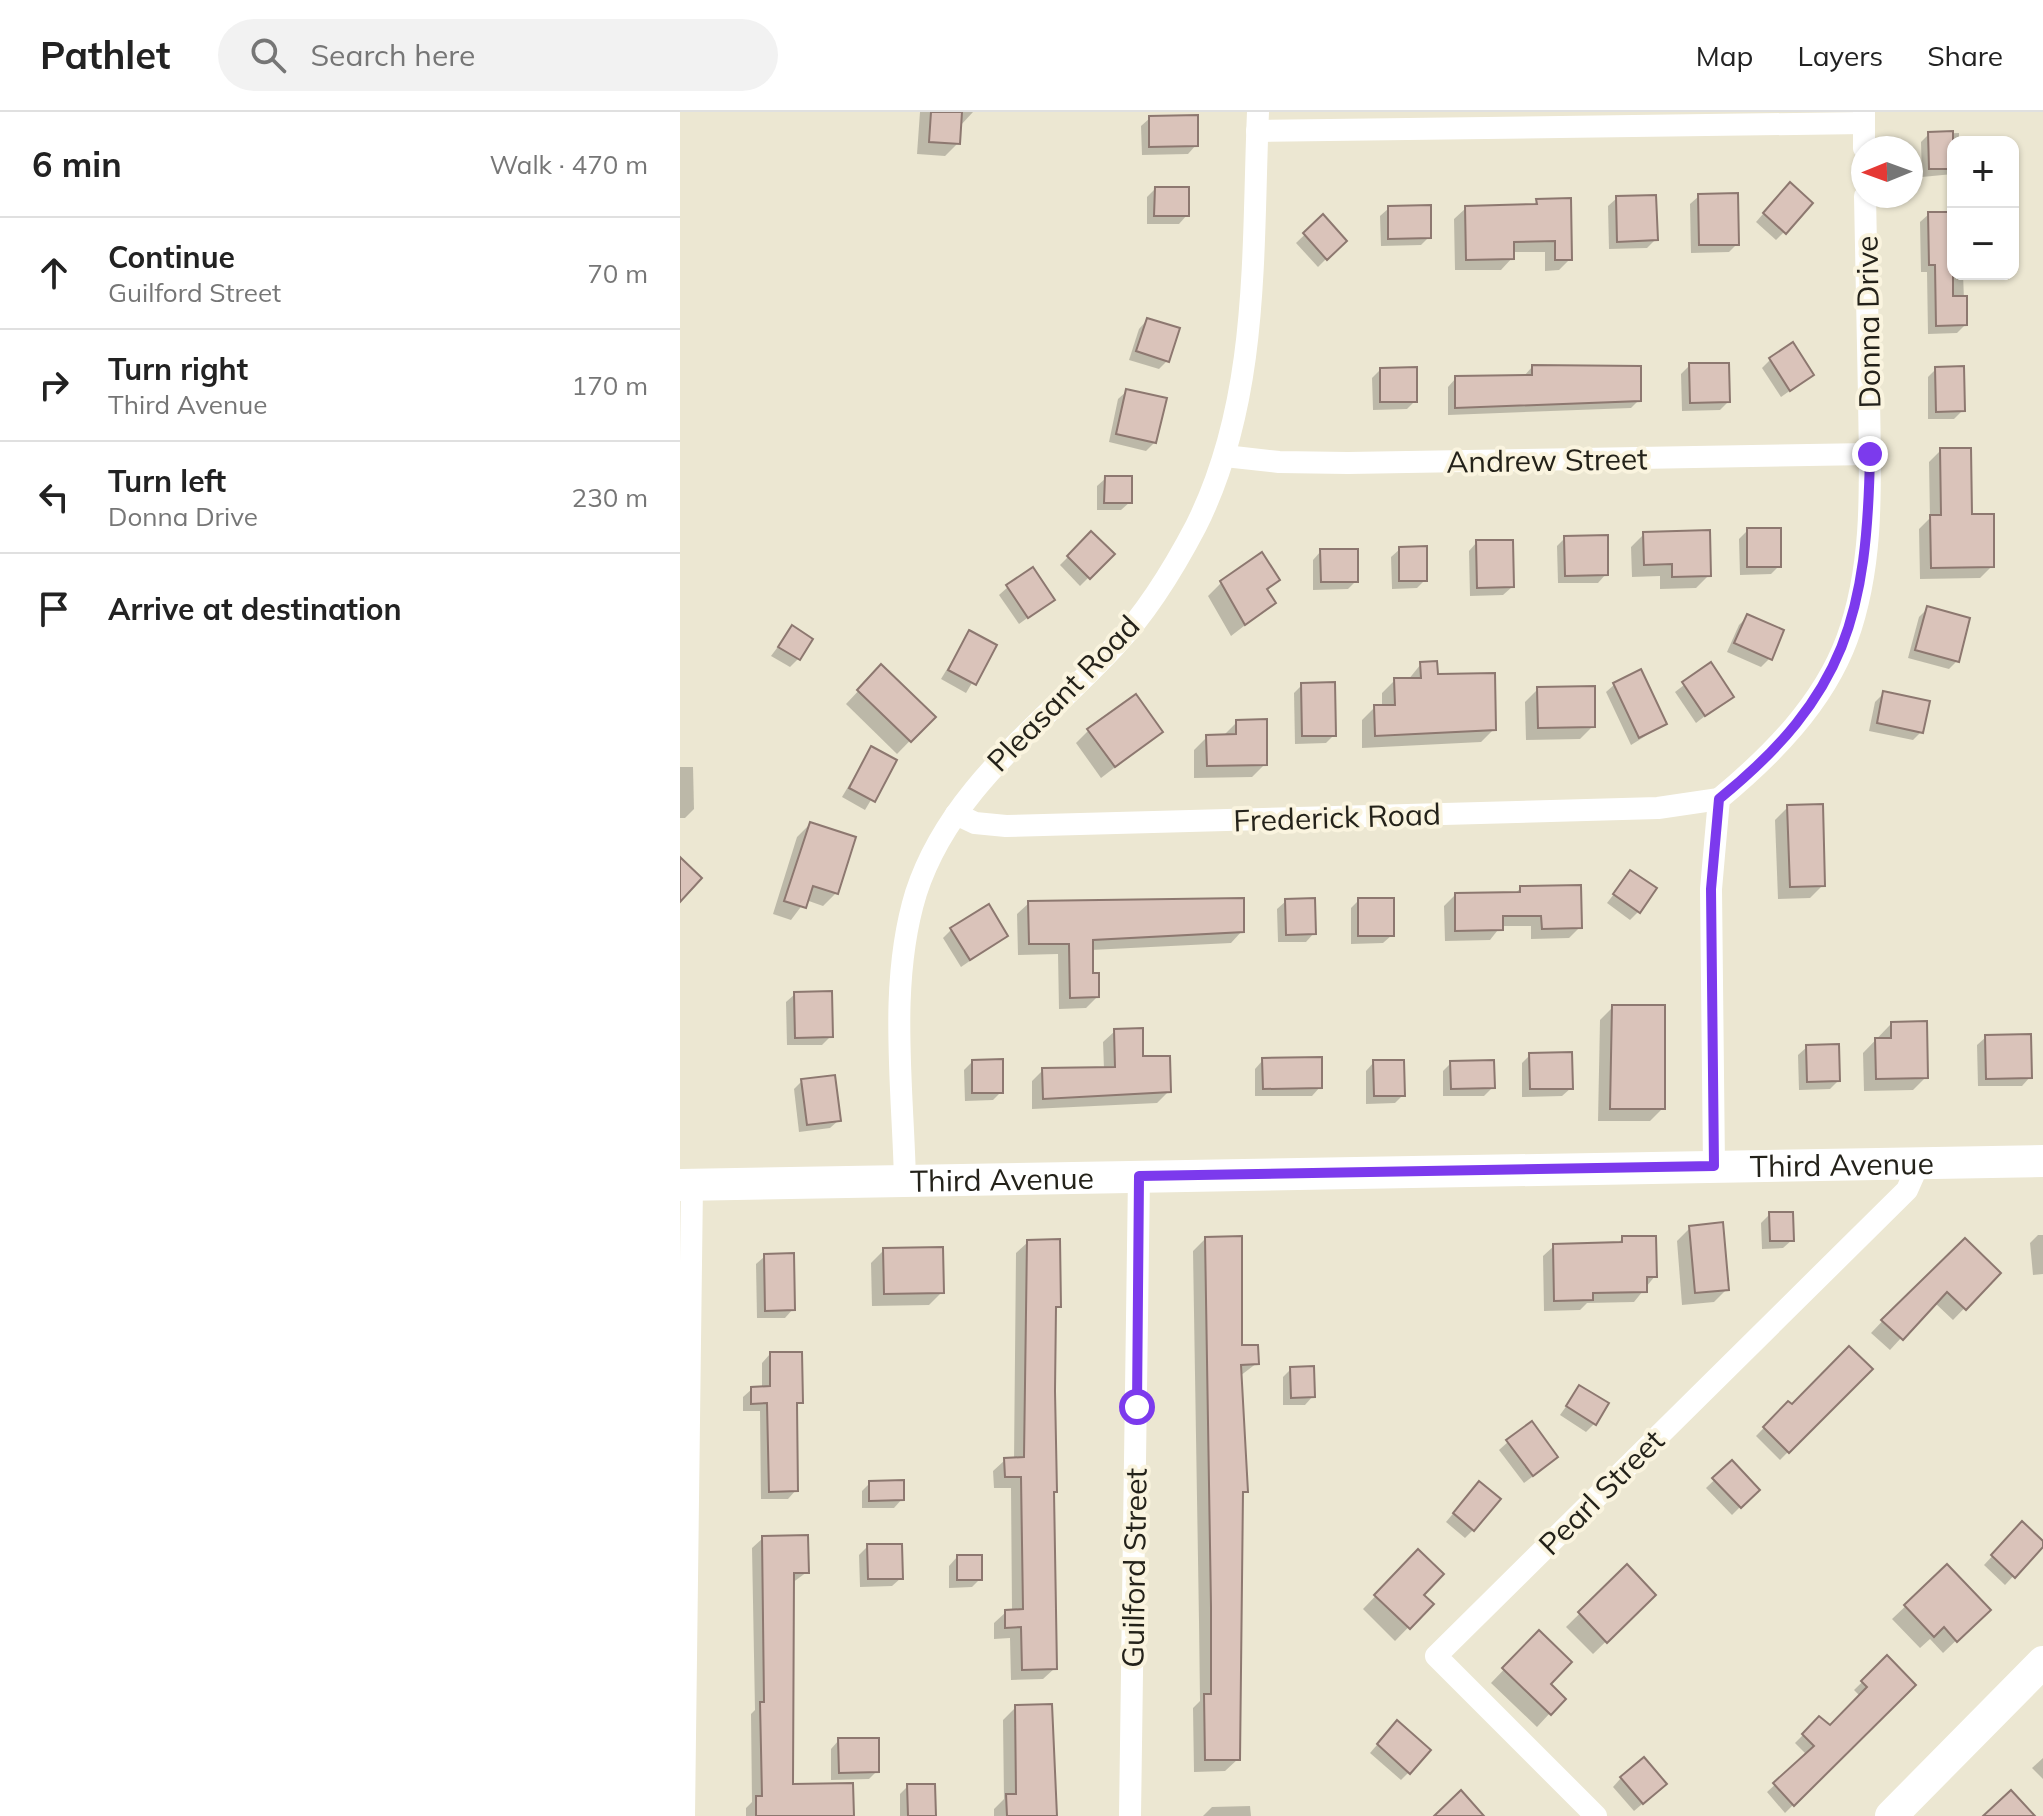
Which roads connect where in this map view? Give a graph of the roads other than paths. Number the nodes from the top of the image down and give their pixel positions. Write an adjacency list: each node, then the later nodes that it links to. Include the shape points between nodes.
1 (1864, 117): 2 (street)
2 (1258, 122): 5 (street, Pleasant Road, via 1252,300 1241,391)
3 (1865, 208): 4 (street, Donna Drive)
4 (1870, 454): 5 (street, Andrew Street, via 1348,463); 6 (street, Donna Drive, via 1868,537 1861,591 1846,641 1792,729)
5 (1225, 456): 7 (street, Pleasant Road, via 1196,526 1161,586 1116,645 984,776)
6 (1719, 799): 7 (street, Frederick Road, via 1658,808 1006,826 975,823); 10 (street, via 1711,889)
7 (956, 814): 12 (street, Pleasant Road, via 932,852 916,894 904,952)
8 (2043, 1161): 9 (street, Third Avenue)
9 (1919, 1163): 10 (street, Third Avenue); 18 (street, Pearl Street, via 1907,1190 1436,1656)
10 (1714, 1166): 11 (street, Third Avenue)
11 (1139, 1176): 12 (street, Third Avenue); 17 (street, Guilford Street)
12 (905, 1181): 13 (street, Third Avenue)
13 (686, 1184): 14 (street)
14 (684, 1562): 16 (street)
15 (2043, 1662): 19 (street)
16 (684, 1816)
17 (1130, 1816)
18 (1596, 1816)
19 (1891, 1816)

